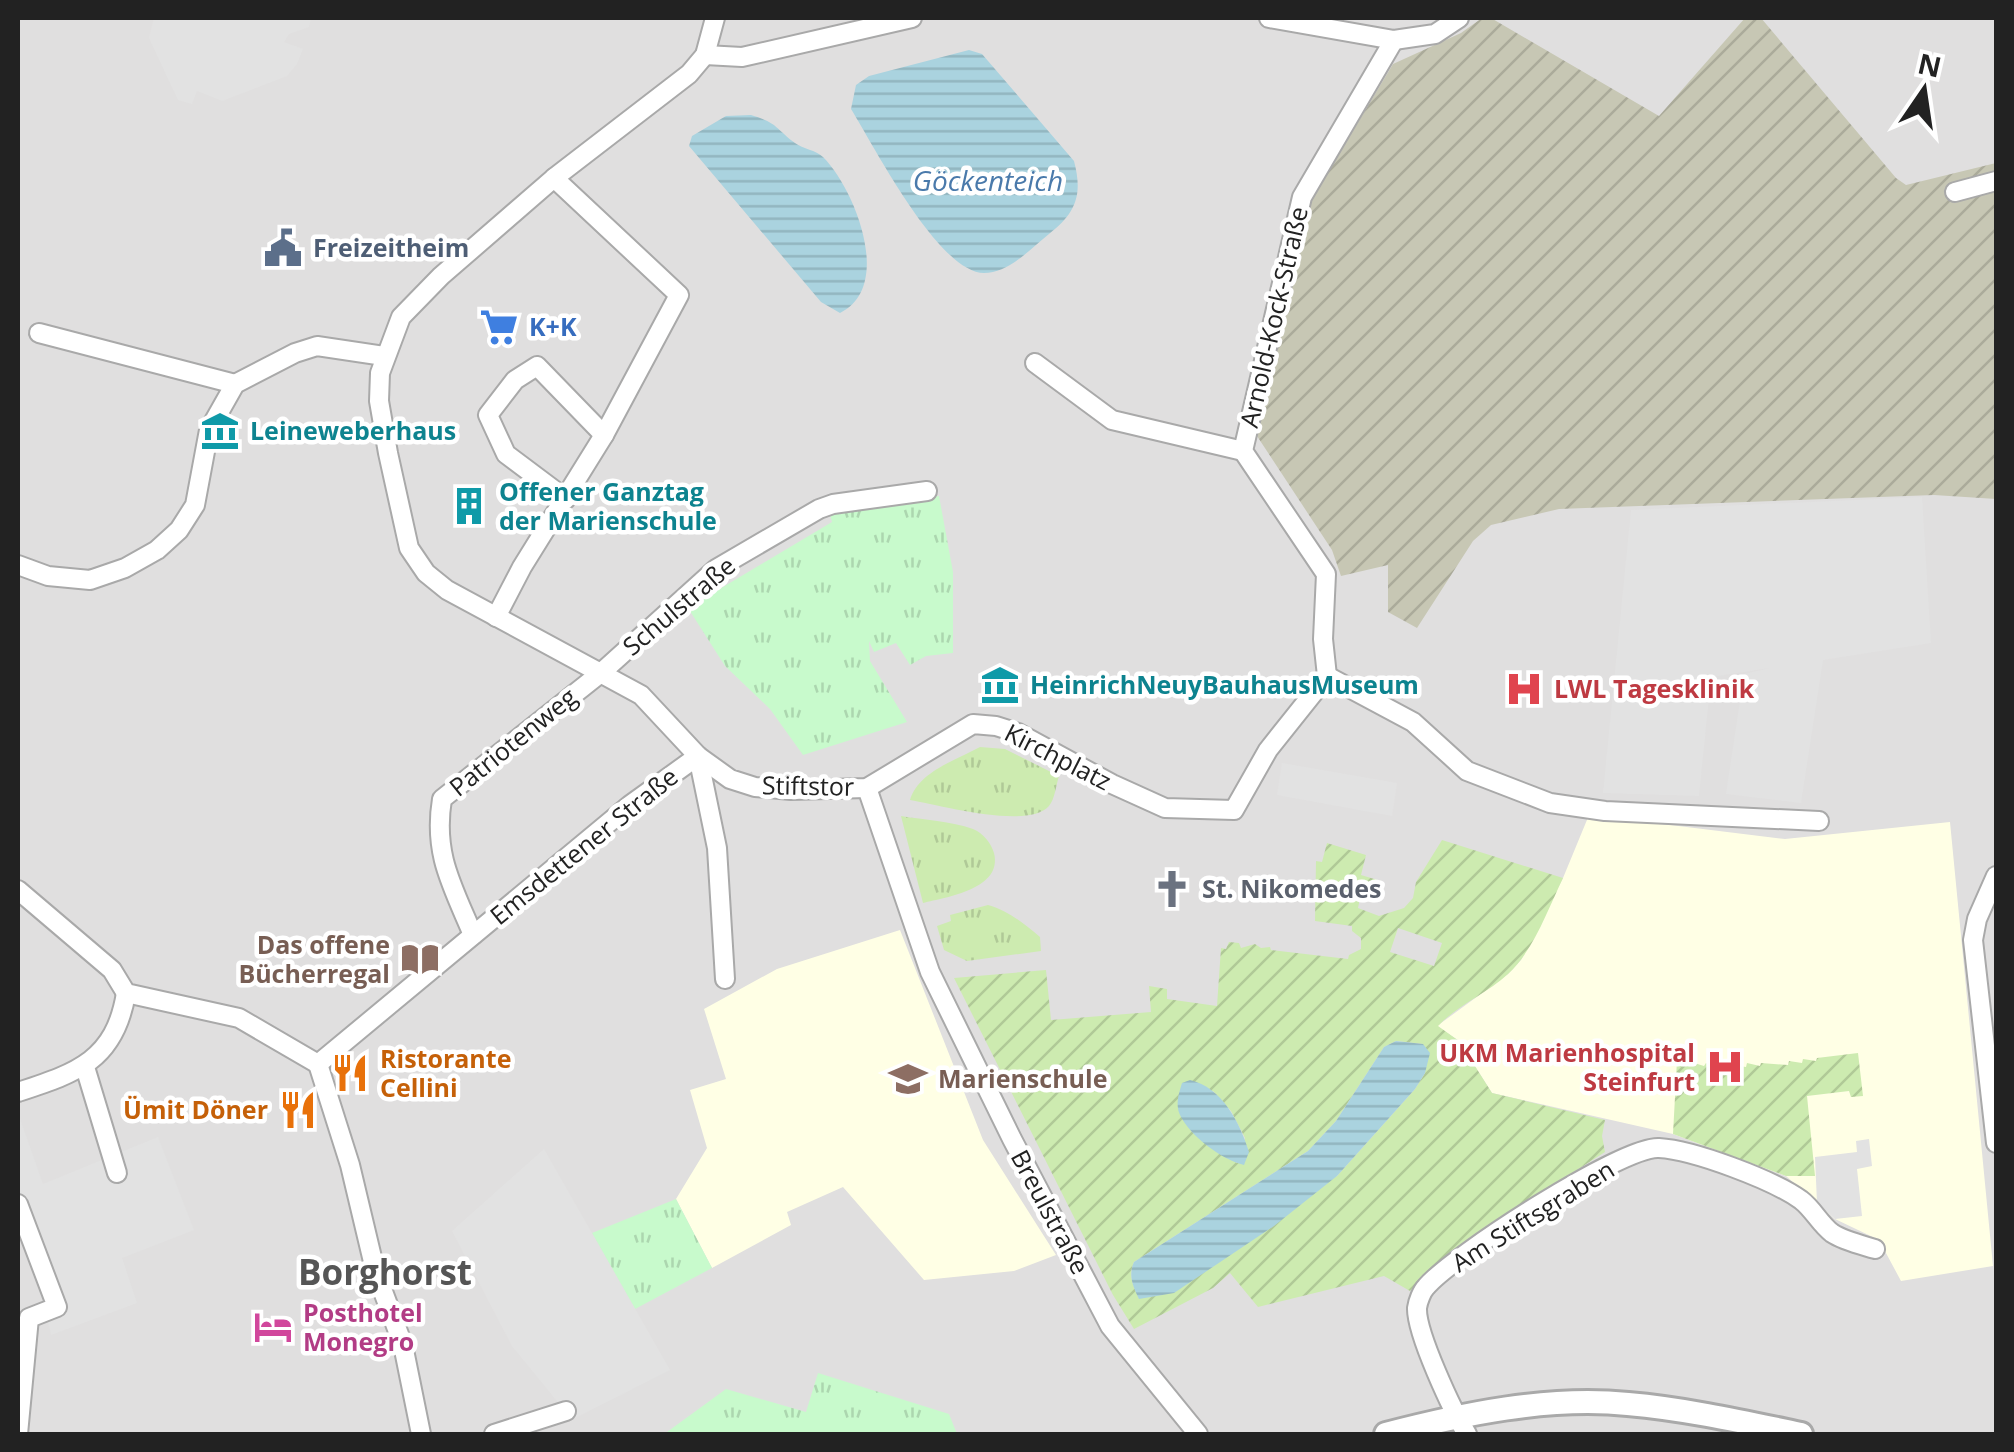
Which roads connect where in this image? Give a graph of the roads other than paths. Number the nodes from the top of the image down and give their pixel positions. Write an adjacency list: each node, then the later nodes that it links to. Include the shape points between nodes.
1 (715, 18): 6 (street)
2 (912, 18): 6 (street, via 742,56)
3 (1269, 18): 5 (street)
4 (1460, 18): 5 (street, via 1435,34)
5 (1394, 40): 15 (street, Arnold-Kock-Straße, via 1302,197)
6 (705, 55): 7 (street, Emsdettener Straße)
7 (554, 178): 11 (street, Emsdettener Straße, via 401,317); 14 (street, via 679,294)
8 (1996, 181): 9 (street)
9 (1955, 192)
10 (39, 333): 13 (street)
11 (384, 356): 13 (street, via 317,346); 19 (street, Emsdettener Straße, via 379,401 409,548 447,590)
12 (1035, 364): 15 (street, Arnold-Kock-Straße, via 1112,420)
13 (235, 384): 18 (street, via 210,430 194,505 169,541 126,568 90,580)
14 (604, 435): 17 (street); 17 (street, via 536,366 488,415 506,454)
15 (1243, 450): 21 (street, Arnold-Kock-Straße, via 1326,574)
16 (926, 491): 20 (street, Schulstraße, via 819,509 716,569)
17 (566, 499): 19 (street)
18 (18, 565)
19 (496, 617): 20 (street, Emsdettener Straße)
20 (602, 672): 22 (street, Emsdettener Straße, via 640,695); 28 (street, Patriotenweg, via 442,799 441,860)
21 (1327, 676): 23 (street, Kirchplatz, via 1268,750 1234,810 1165,808 1018,733 974,724); 24 (street, via 1413,722 1467,770 1550,803)
22 (698, 756): 23 (street, Stiftstor, via 755,787); 28 (street, Emsdettener Straße); 29 (street, via 717,848)
23 (867, 788): 44 (street, Breulstraße, via 930,972 1110,1326)
24 (1818, 821)
25 (1996, 876): 27 (street)
26 (18, 890): 30 (street, via 112,970)
27 (1990, 905): 34 (street, via 1973,940)
28 (473, 935): 31 (street, Emsdettener Straße)
29 (725, 979)
30 (126, 992): 31 (street, via 239,1018); 32 (street, via 122,1017)
31 (318, 1064): 42 (street, via 402,1344)
32 (86, 1067): 33 (street); 35 (street)
33 (18, 1092)
34 (1996, 1143)
35 (117, 1172)
36 (18, 1204): 38 (street, via 58,1307 29,1318)
37 (1875, 1249): 40 (street, Am Stiftsgraben, via 1834,1235 1800,1200 1687,1152 1654,1148 1602,1168 1469,1250 1423,1289 1417,1307 1421,1328)
38 (22, 1341): 41 (street)
39 (566, 1411): 43 (street)
40 (1462, 1426): 45 (street); 46 (street, via 1568,1402 1626,1403)
41 (18, 1434)
42 (422, 1434)
43 (494, 1434)
44 (1198, 1434)
45 (1386, 1434)
46 (1801, 1434)

